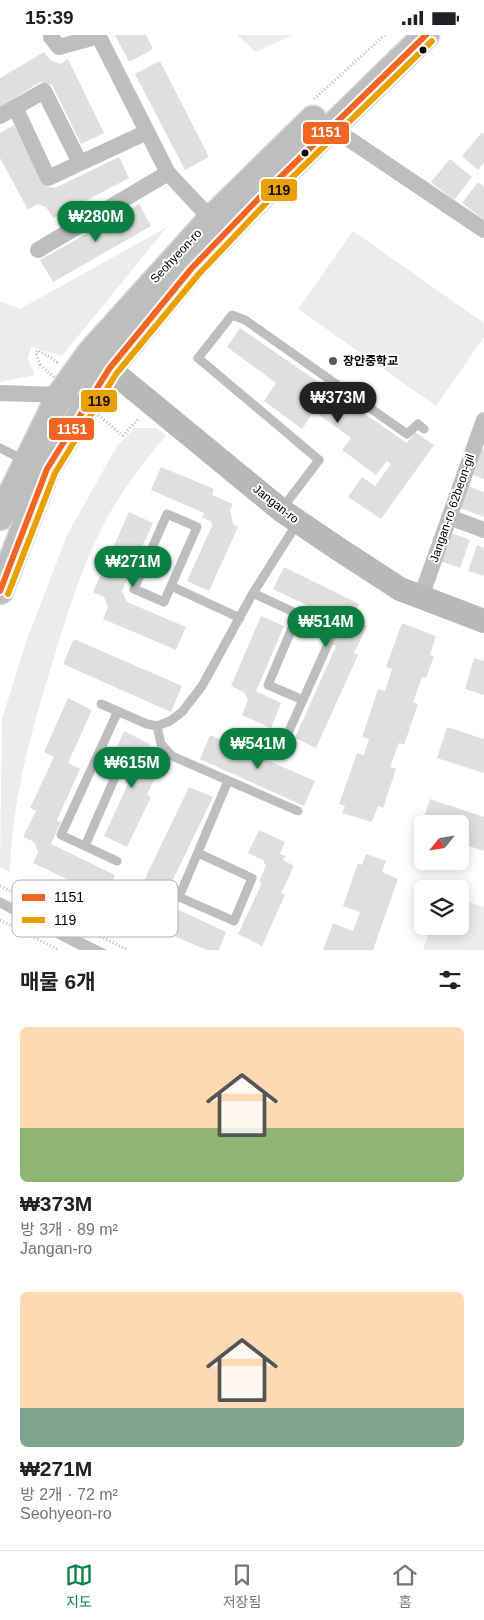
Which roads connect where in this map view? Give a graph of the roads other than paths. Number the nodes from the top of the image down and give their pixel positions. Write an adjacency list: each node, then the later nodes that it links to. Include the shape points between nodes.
1 (404, 35): 11 (main road, Seohyeon-ro)
2 (426, 35): 7 (main road, Seohyeon-ro)
3 (99, 36): 4 (street, via 59,47); 8 (street)
4 (50, 37)
5 (15, 107): 6 (street); 9 (street, via 44,91); 9 (street, via 48,178)
6 (0, 115)
7 (331, 127): 12 (street); 14 (main road, Seohyeon-ro)
8 (147, 132): 9 (street); 10 (street)
9 (80, 163)
10 (168, 173): 11 (street); 13 (street)
11 (211, 219): 14 (main road, Seohyeon-ro)
12 (483, 228)
13 (38, 250)
14 (100, 361): 16 (main road, Seohyeon-ro); 17 (main road, Seohyeon-ro); 22 (street, Jangan-ro)
15 (0, 393): 16 (street)
16 (60, 395): 17 (street); 21 (main road, Seohyeon-ro)
17 (85, 408): 27 (main road, Seohyeon-ro, via 47,469)
18 (484, 421): 24 (street, Jangan-ro 62beon-gil)
19 (424, 429): 22 (lane, via 418,424 407,434 245,319 232,315 198,358 319,460)
20 (0, 448): 21 (lane)
21 (26, 461): 23 (main road, Seohyeon-ro)
22 (290, 516): 28 (lane); 29 (street, Jangan-ro, via 400,589)
23 (0, 517)
24 (449, 517): 25 (street); 29 (street, Jangan-ro 62beon-gil)
25 (484, 530)
26 (171, 586): 26 (lane, via 197,527 167,514 134,589 164,602); 31 (lane)
27 (0, 591)
28 (253, 593): 30 (lane); 31 (lane)
29 (421, 597): 32 (street, Jangan-ro)
30 (298, 614): 33 (lane, via 268,685); 33 (lane, via 334,631)
31 (240, 617): 36 (lane, via 192,701 170,721)
32 (484, 621)
33 (303, 700): 37 (lane)
34 (101, 704): 35 (lane)
35 (118, 711): 36 (lane); 38 (lane)
36 (157, 726): 39 (lane, via 161,744 172,757)
37 (288, 733)
38 (94, 764): 41 (lane, via 116,775); 41 (lane, via 61,835)
39 (228, 781): 40 (lane); 42 (lane)
40 (298, 811)
41 (85, 846): 43 (lane)
42 (198, 853): 42 (lane, via 179,897 234,921 252,878)
43 (117, 861)

